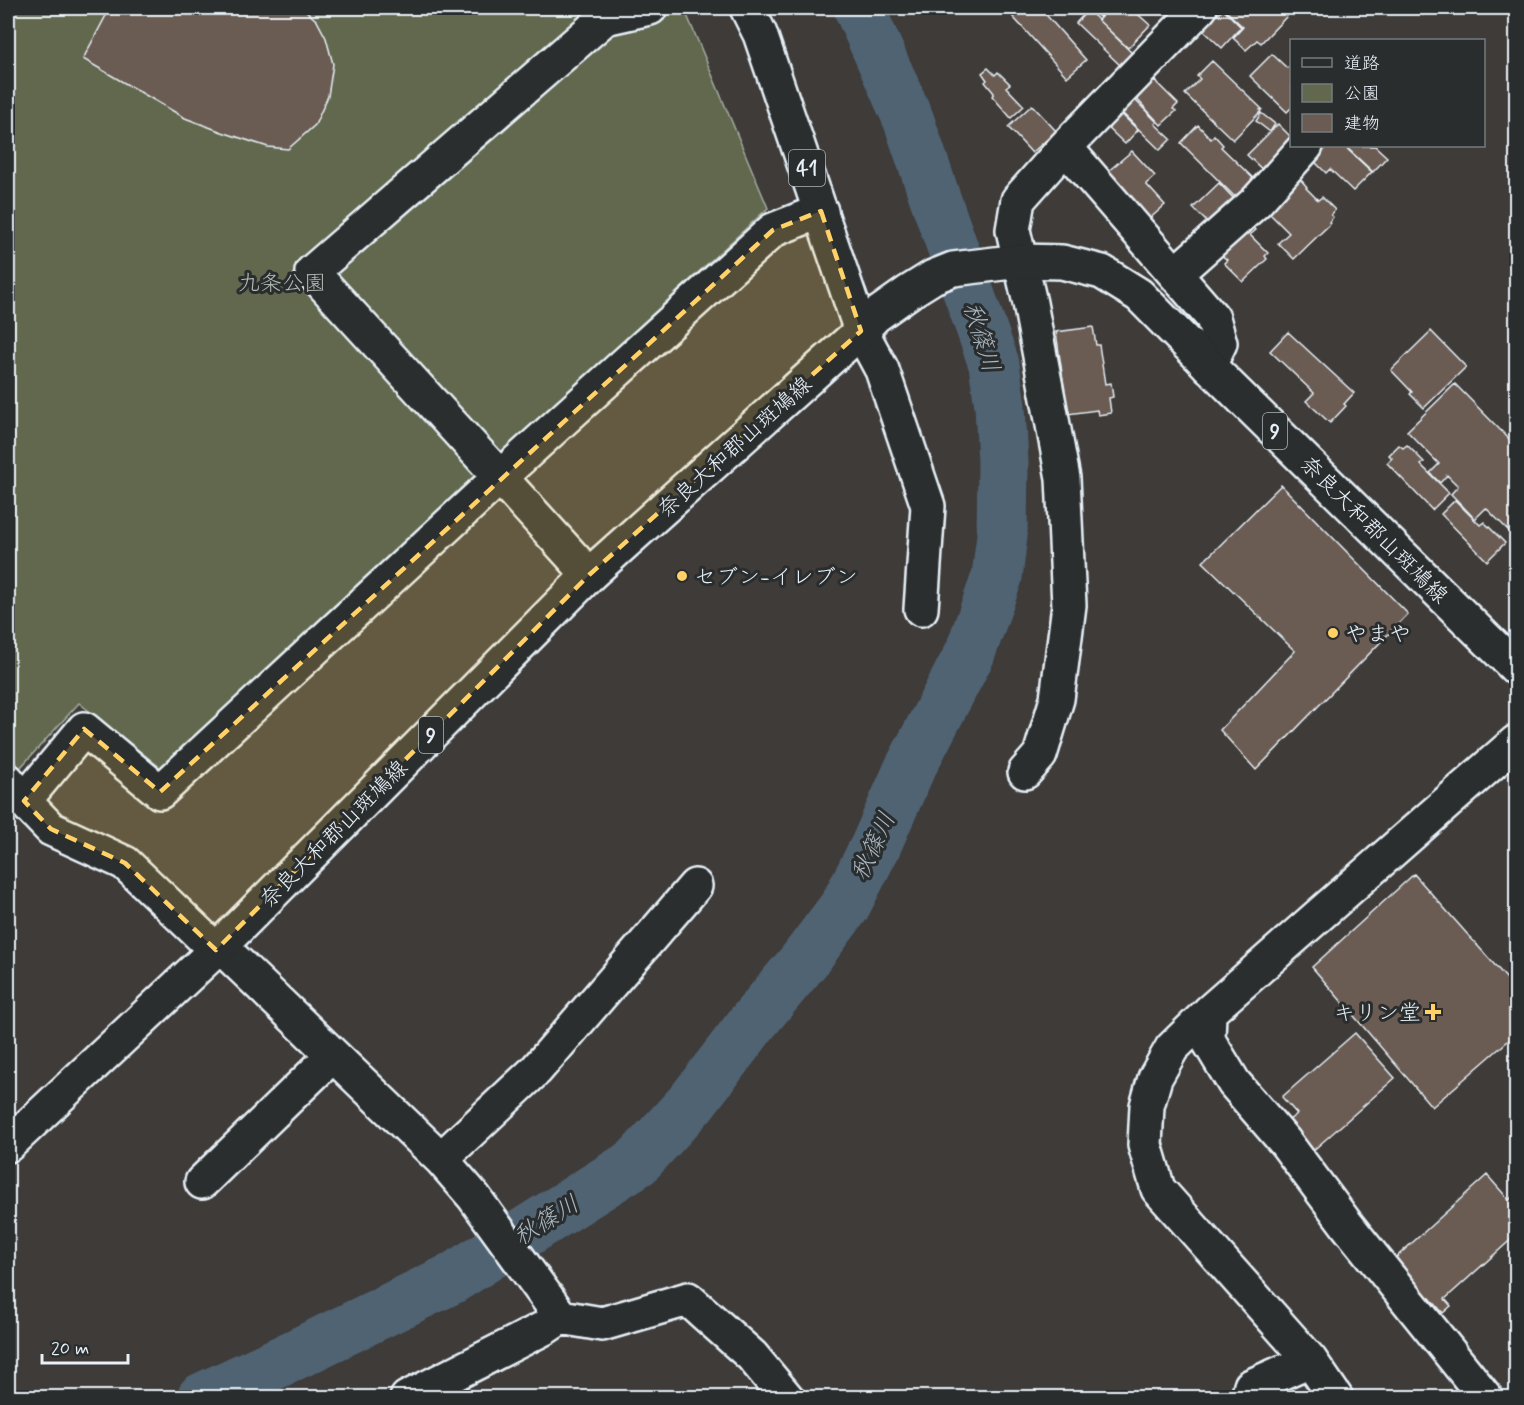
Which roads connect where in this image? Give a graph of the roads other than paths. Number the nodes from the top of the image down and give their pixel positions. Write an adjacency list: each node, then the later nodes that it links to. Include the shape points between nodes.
1 (650, 8): 11 (street, via 605,18 312,272)
2 (747, 8): 6 (street, 41, via 760,34)
3 (1200, 8): 4 (street)
4 (1065, 147): 7 (street, via 1018,200); 8 (street)
5 (1305, 147): 8 (street, via 1256,202)
6 (821, 211): 9 (street, 41); 11 (street, via 773,230)
7 (1011, 262): 9 (street, 奈良大和郡山斑鳩線 / 9, via 953,269 933,277); 10 (street, 奈良大和郡山斑鳩線 / 9, via 1062,262 1102,272 1139,296); 16 (street, via 1030,303 1063,478 1069,605 1057,699 1040,755)
8 (1175, 274): 10 (street, via 1213,318 1220,344)
9 (868, 324): 12 (street, 奈良大和郡山斑鳩線 / 9); 13 (street, via 928,506)
10 (1209, 366): 14 (street, 奈良大和郡山斑鳩線 / 9)
11 (500, 477): 12 (street); 17 (street, via 160,792 84,729)
12 (590, 576): 19 (street, 奈良大和郡山斑鳩線 / 9)
13 (921, 609)
14 (1516, 668)
15 (1516, 742): 20 (street)
16 (1025, 772)
17 (16, 791): 19 (street, via 51,829 125,863)
18 (695, 886): 23 (street, via 536,1070)
19 (218, 948): 21 (street); 22 (street, 奈良大和郡山斑鳩線 / 9)
20 (1209, 1012): 26 (street, via 1172,1048 1155,1078 1147,1106 1145,1145 1151,1167 1158,1189); 31 (street, via 1208,1040 1233,1083 1285,1142)
21 (333, 1055): 23 (street); 24 (street)
22 (8, 1145)
23 (441, 1159): 25 (street, via 474,1197)
24 (202, 1182)
25 (554, 1308): 27 (street, via 546,1327); 28 (street, via 602,1324 688,1299 752,1356)
26 (1310, 1360): 29 (street, via 1251,1386); 30 (street)
27 (407, 1398)
28 (787, 1398)
29 (1248, 1398)
30 (1336, 1398)
31 (1486, 1398)

